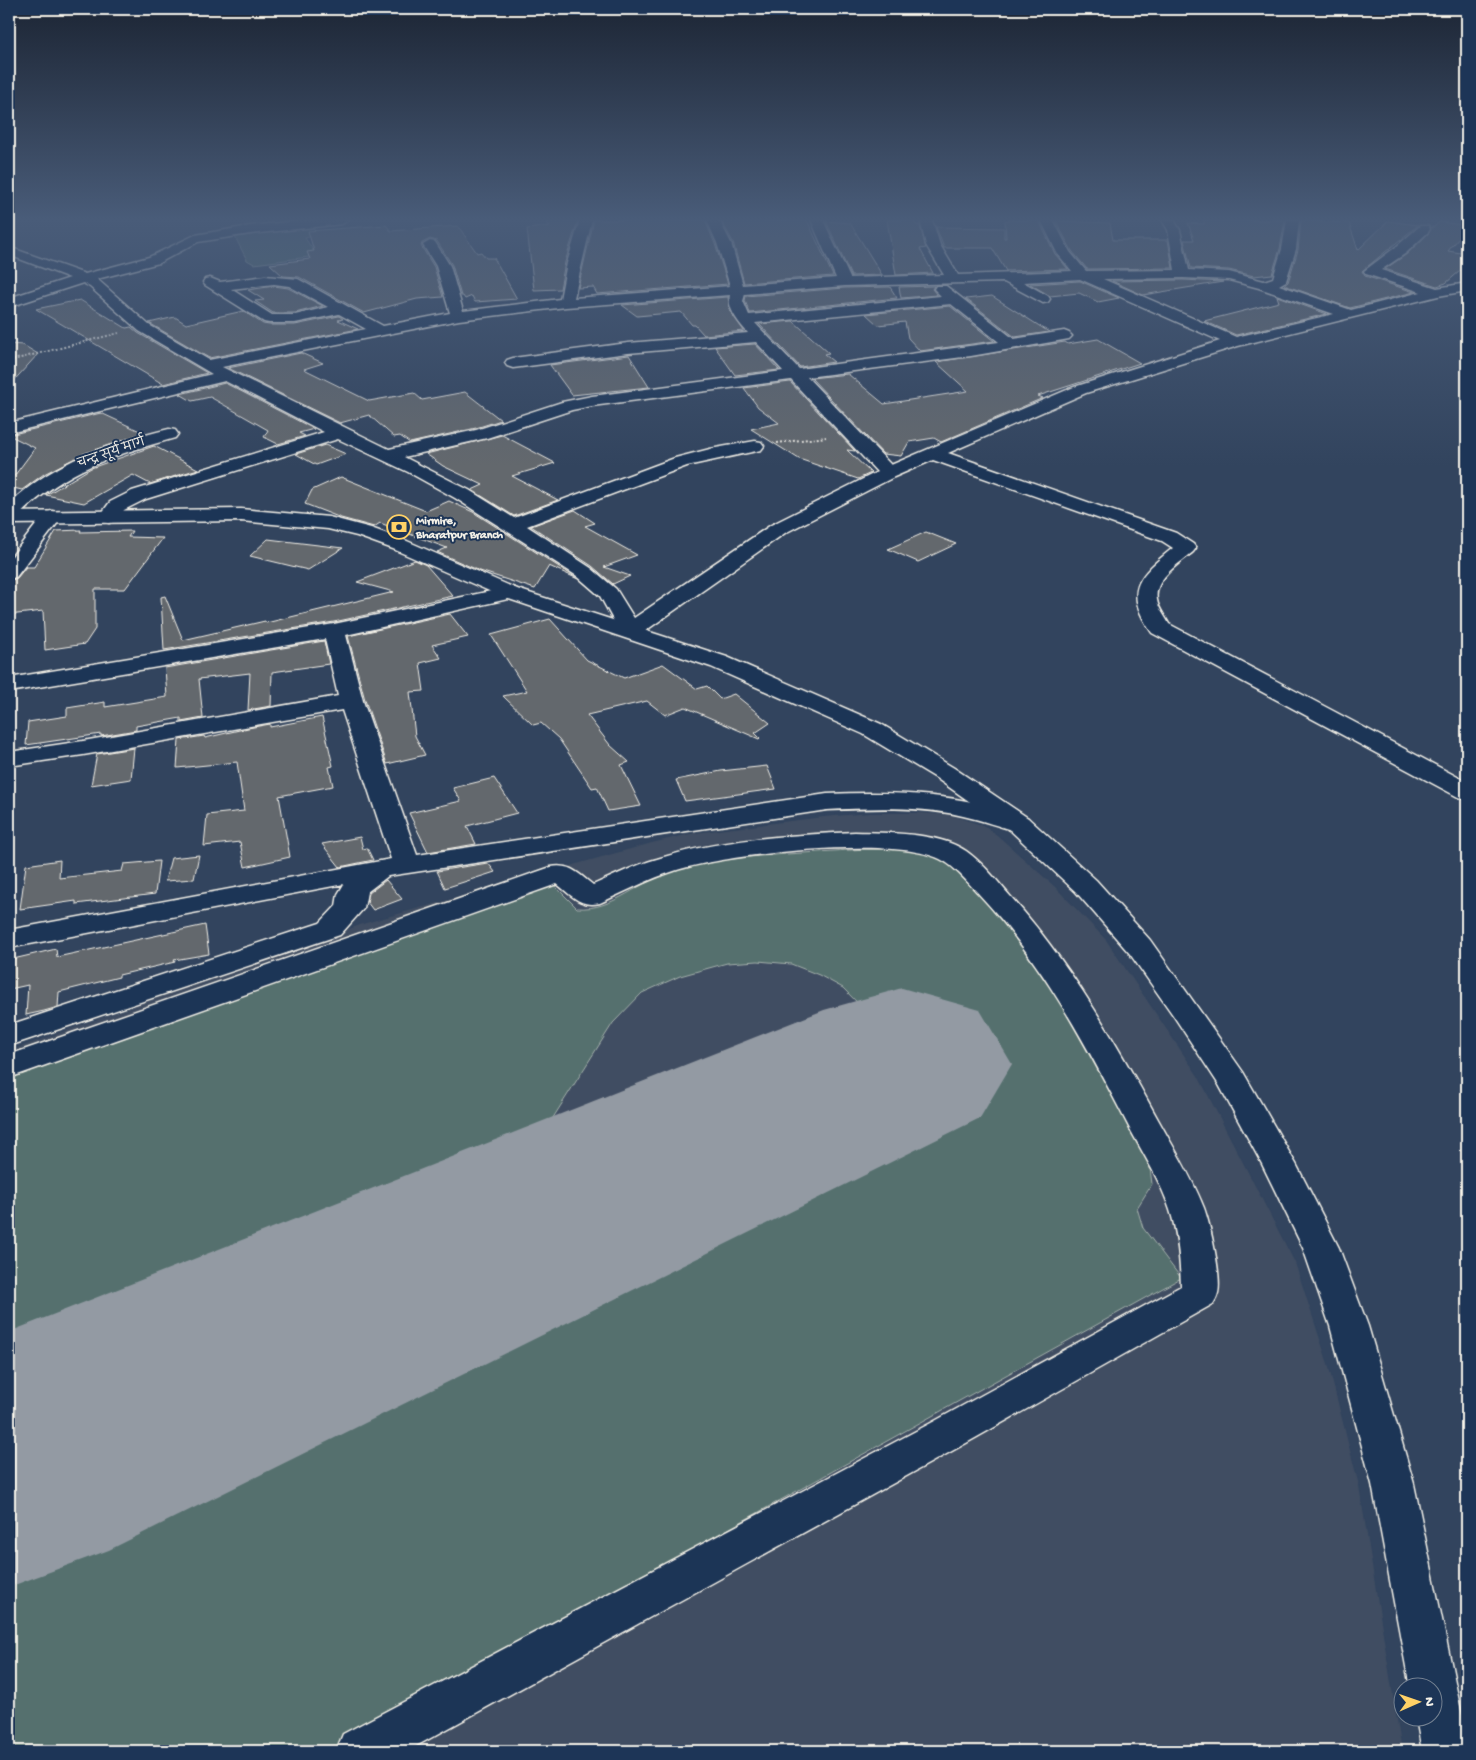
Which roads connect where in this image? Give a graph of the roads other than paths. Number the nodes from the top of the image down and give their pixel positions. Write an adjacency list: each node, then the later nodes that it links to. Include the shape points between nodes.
1 (115, 302): 23 (street, via 144,328)
2 (242, 302): 13 (street, via 269,319 295,319)
3 (329, 302): 13 (street)
4 (453, 302): 15 (street)
5 (578, 302): 12 (street)
6 (736, 302): 16 (street)
7 (923, 302): 16 (street)
8 (958, 302): 21 (street)
9 (1144, 302): 20 (street)
10 (1313, 302): 14 (street)
11 (1396, 302): 14 (street)
12 (566, 303): 15 (street)
13 (340, 308): 17 (street)
14 (1349, 314): 20 (street)
15 (460, 316): 17 (street)
16 (744, 320): 19 (street)
17 (380, 330): 23 (street)
18 (1064, 336): 21 (street)
19 (759, 337): 22 (street, via 619,349); 24 (street)
20 (1234, 342): 30 (street, via 1080,390)
21 (1012, 344): 24 (street)
22 (513, 364)
23 (207, 365): 25 (street)
24 (794, 374): 31 (street, via 579,403 481,434); 32 (street)
25 (228, 375): 26 (street); 27 (street)
26 (9, 428)
27 (339, 433): 31 (street); 35 (street, via 139,495 117,506)
28 (169, 434): 33 (street, चन्द्र सूर्य मार्ग, via 110,450 69,466 49,478)
29 (755, 446): 37 (street, via 681,462)
30 (933, 454): 32 (street); 45 (street, via 1169,537 1186,548 1147,586 1146,599 1160,628)
31 (388, 456): 37 (street, via 462,494)
32 (888, 473): 41 (street, via 778,529)
33 (9, 514)
34 (52, 517): 35 (street); 36 (street); 38 (street)
35 (109, 517): 39 (street, via 241,515 329,523 400,545)
36 (9, 518)
37 (512, 525): 41 (street, via 584,572 609,593)
38 (9, 573)
39 (510, 593): 40 (street); 41 (street)
40 (334, 631): 42 (street); 43 (street)
41 (630, 631): 46 (street, via 719,662 872,729 945,773)
42 (9, 685)
43 (351, 701): 44 (street); 47 (street)
44 (9, 759)
45 (1467, 792)
46 (1019, 824): 47 (street, via 962,808 914,802 827,802); 51 (street, via 1086,886 1140,948 1179,1000 1232,1080 1321,1248 1349,1326 1393,1484)
47 (393, 867): 48 (street); 49 (street, via 356,887 350,908 330,928)
48 (9, 939)
49 (9, 1036)
50 (9, 1067): 53 (street, via 561,873 590,897 673,862 726,851 870,840 907,842 931,846 950,854 972,870 1010,912 1070,992 1173,1178 1187,1209 1197,1247 1200,1293 947,1434)
51 (1431, 1678)
52 (1441, 1728): 54 (street)
53 (360, 1751)
54 (1446, 1751)

